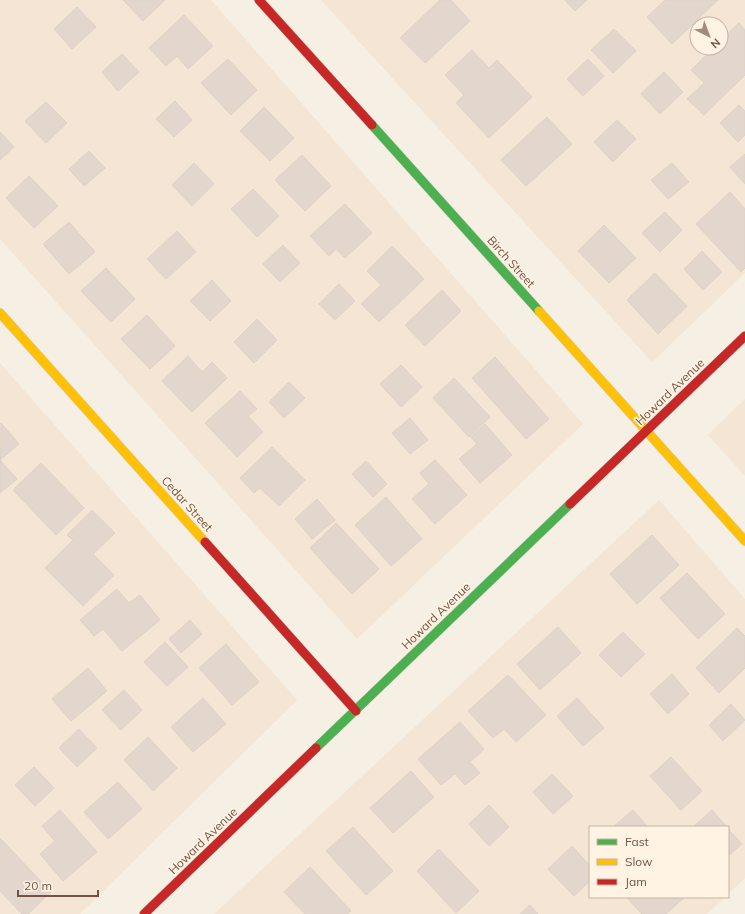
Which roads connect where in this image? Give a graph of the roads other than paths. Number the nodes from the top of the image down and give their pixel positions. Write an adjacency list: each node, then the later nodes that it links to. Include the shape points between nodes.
1 (259, 0): 4 (street, Birch Street)
2 (0, 313): 6 (street, Cedar Street)
3 (745, 336): 4 (street, Howard Avenue)
4 (647, 431): 5 (street, Birch Street); 6 (street, Howard Avenue)
5 (745, 541)
6 (356, 711): 7 (street, Howard Avenue)
7 (144, 914)

